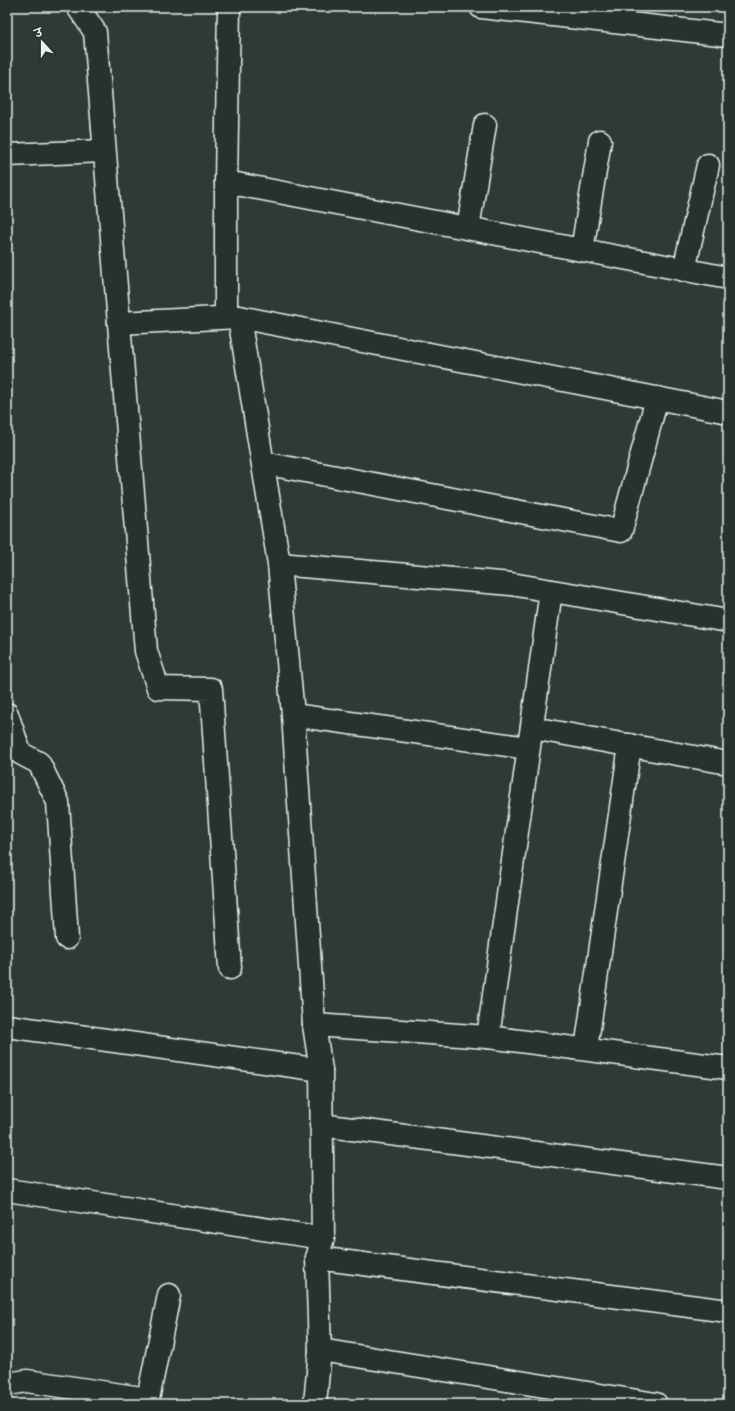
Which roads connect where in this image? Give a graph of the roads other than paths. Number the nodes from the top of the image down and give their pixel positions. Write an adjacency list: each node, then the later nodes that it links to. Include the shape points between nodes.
1 (78, 7): 8 (street, via 95,32)
2 (229, 7): 11 (street)
3 (481, 7): 4 (street)
4 (597, 14): 5 (street)
5 (728, 35)
6 (485, 124): 12 (street)
7 (600, 141): 13 (street)
8 (104, 151): 9 (street); 17 (street)
9 (7, 155)
10 (708, 165): 14 (street)
11 (226, 182): 12 (street); 16 (street)
12 (468, 228): 13 (street)
13 (582, 250): 14 (street)
14 (684, 270): 15 (street)
15 (728, 278)
16 (232, 317): 17 (street); 18 (street); 20 (street)
17 (119, 323): 30 (street, via 146,652 158,688 211,688)
18 (657, 398): 19 (street); 20 (street, via 621,531)
19 (728, 412)
20 (263, 463): 21 (street)
21 (279, 564): 22 (street, via 511,584); 25 (street)
22 (551, 591): 23 (street); 26 (street)
23 (728, 621)
24 (7, 714): 29 (street, via 20,753 39,763 58,802)
25 (294, 715): 26 (street); 32 (street)
26 (530, 738): 27 (street); 33 (street)
27 (630, 746): 28 (street); 34 (street)
28 (728, 763)
29 (68, 938)
30 (230, 968)
31 (7, 1026): 36 (street)
32 (314, 1026): 33 (street); 36 (street)
33 (488, 1037): 34 (street)
34 (586, 1049): 35 (street)
35 (728, 1068)
36 (321, 1070): 37 (street)
37 (321, 1125): 38 (street); 40 (street)
38 (728, 1178)
39 (7, 1190): 40 (street)
40 (320, 1248): 42 (street); 43 (street)
41 (169, 1295): 45 (street)
42 (728, 1311)
43 (320, 1350): 46 (street); 47 (street)
44 (7, 1384): 45 (street, via 27,1382)
45 (148, 1402)
46 (315, 1404)
47 (656, 1404)

